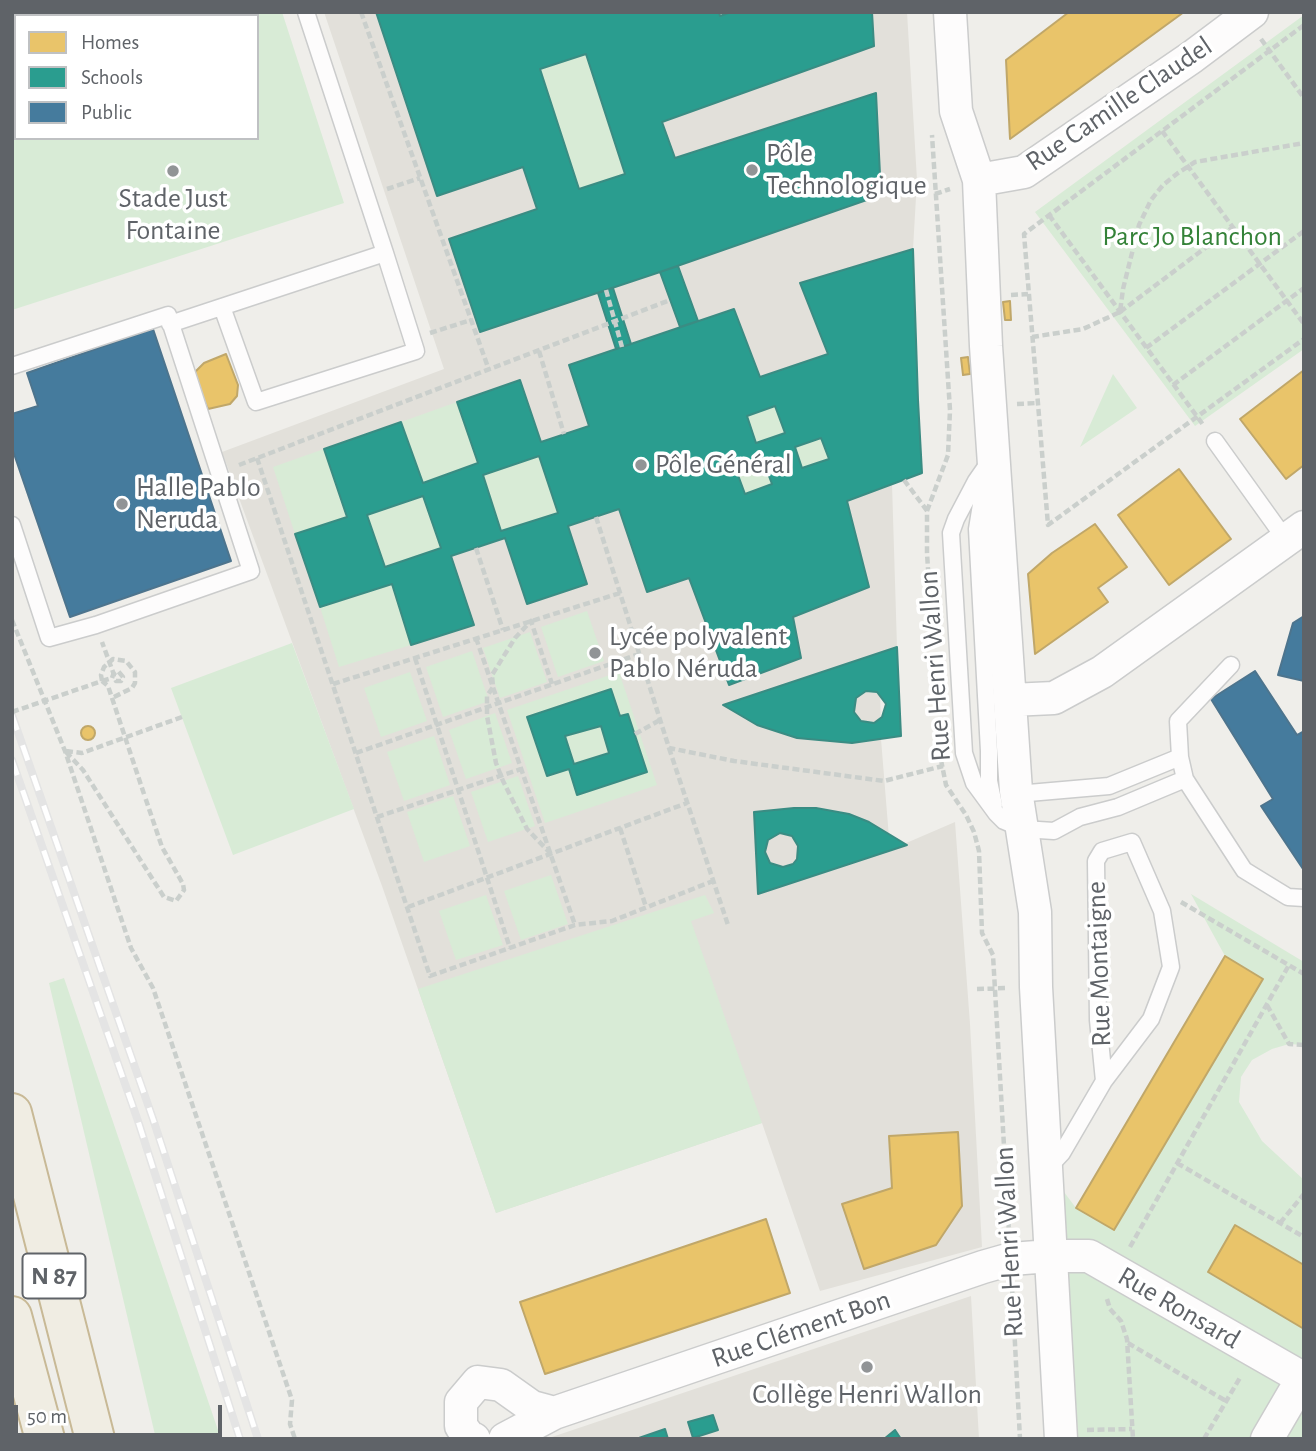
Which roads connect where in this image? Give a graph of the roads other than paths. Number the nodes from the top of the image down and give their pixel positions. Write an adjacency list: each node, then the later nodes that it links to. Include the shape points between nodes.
1 (306, 12): 5 (lane)
2 (950, 12): 4 (street, Rue Henri Wallon, via 956,111)
3 (1256, 25): 4 (street, Rue Camille Claudel, via 1192,57 1024,172)
4 (979, 180): 10 (street, Rue Henri Wallon)
5 (385, 253): 6 (lane); 6 (lane, via 416,351 256,402)
6 (222, 307): 7 (lane)
7 (170, 324): 8 (lane, via 167,315); 11 (lane, via 251,571 49,638)
8 (12, 366)
9 (1214, 441): 12 (lane)
10 (995, 454): 14 (street, Rue Henri Wallon); 17 (lane, via 977,529 989,781); 17 (lane, via 951,533 964,753 974,783)
11 (12, 525)
12 (1295, 534): 14 (street, via 1102,672 1054,698)
13 (1231, 665): 15 (lane, via 1178,721)
14 (1011, 700): 17 (street, Rue Henri Wallon)
15 (1180, 757): 16 (lane); 17 (lane, via 1109,786)
16 (1185, 779): 18 (lane, via 1054,831); 19 (lane, via 1244,870 1288,897)
17 (1006, 803): 18 (street, Rue Henri Wallon)
18 (1023, 829): 22 (street, Rue Henri Wallon, via 1035,912)
19 (1304, 898)
20 (1104, 1081): 20 (lane, Rue Montaigne, via 1098,1020 1096,861 1102,851 1132,842 1163,911 1171,967 1151,1019); 22 (lane, Rue Montaigne, via 1062,1153)
21 (12, 1113): 29 (highway, N 87)
22 (1047, 1169): 23 (street, Rue Henri Wallon)
23 (1050, 1256): 25 (street, Rue Ronsard, via 1088,1256); 26 (street, Rue Clément Bon, via 1011,1259 932,1284); 27 (street, Rue Henri Wallon)
24 (12, 1315): 28 (highway, N 87)
25 (1303, 1379): 32 (street)
26 (554, 1413): 30 (street, via 532,1407 501,1385 478,1382 461,1402 461,1426); 31 (street, Rue Clément Bon)
27 (1071, 1434)
28 (45, 1439)
29 (94, 1439)
30 (474, 1439)
31 (505, 1439)
32 (1267, 1439)

